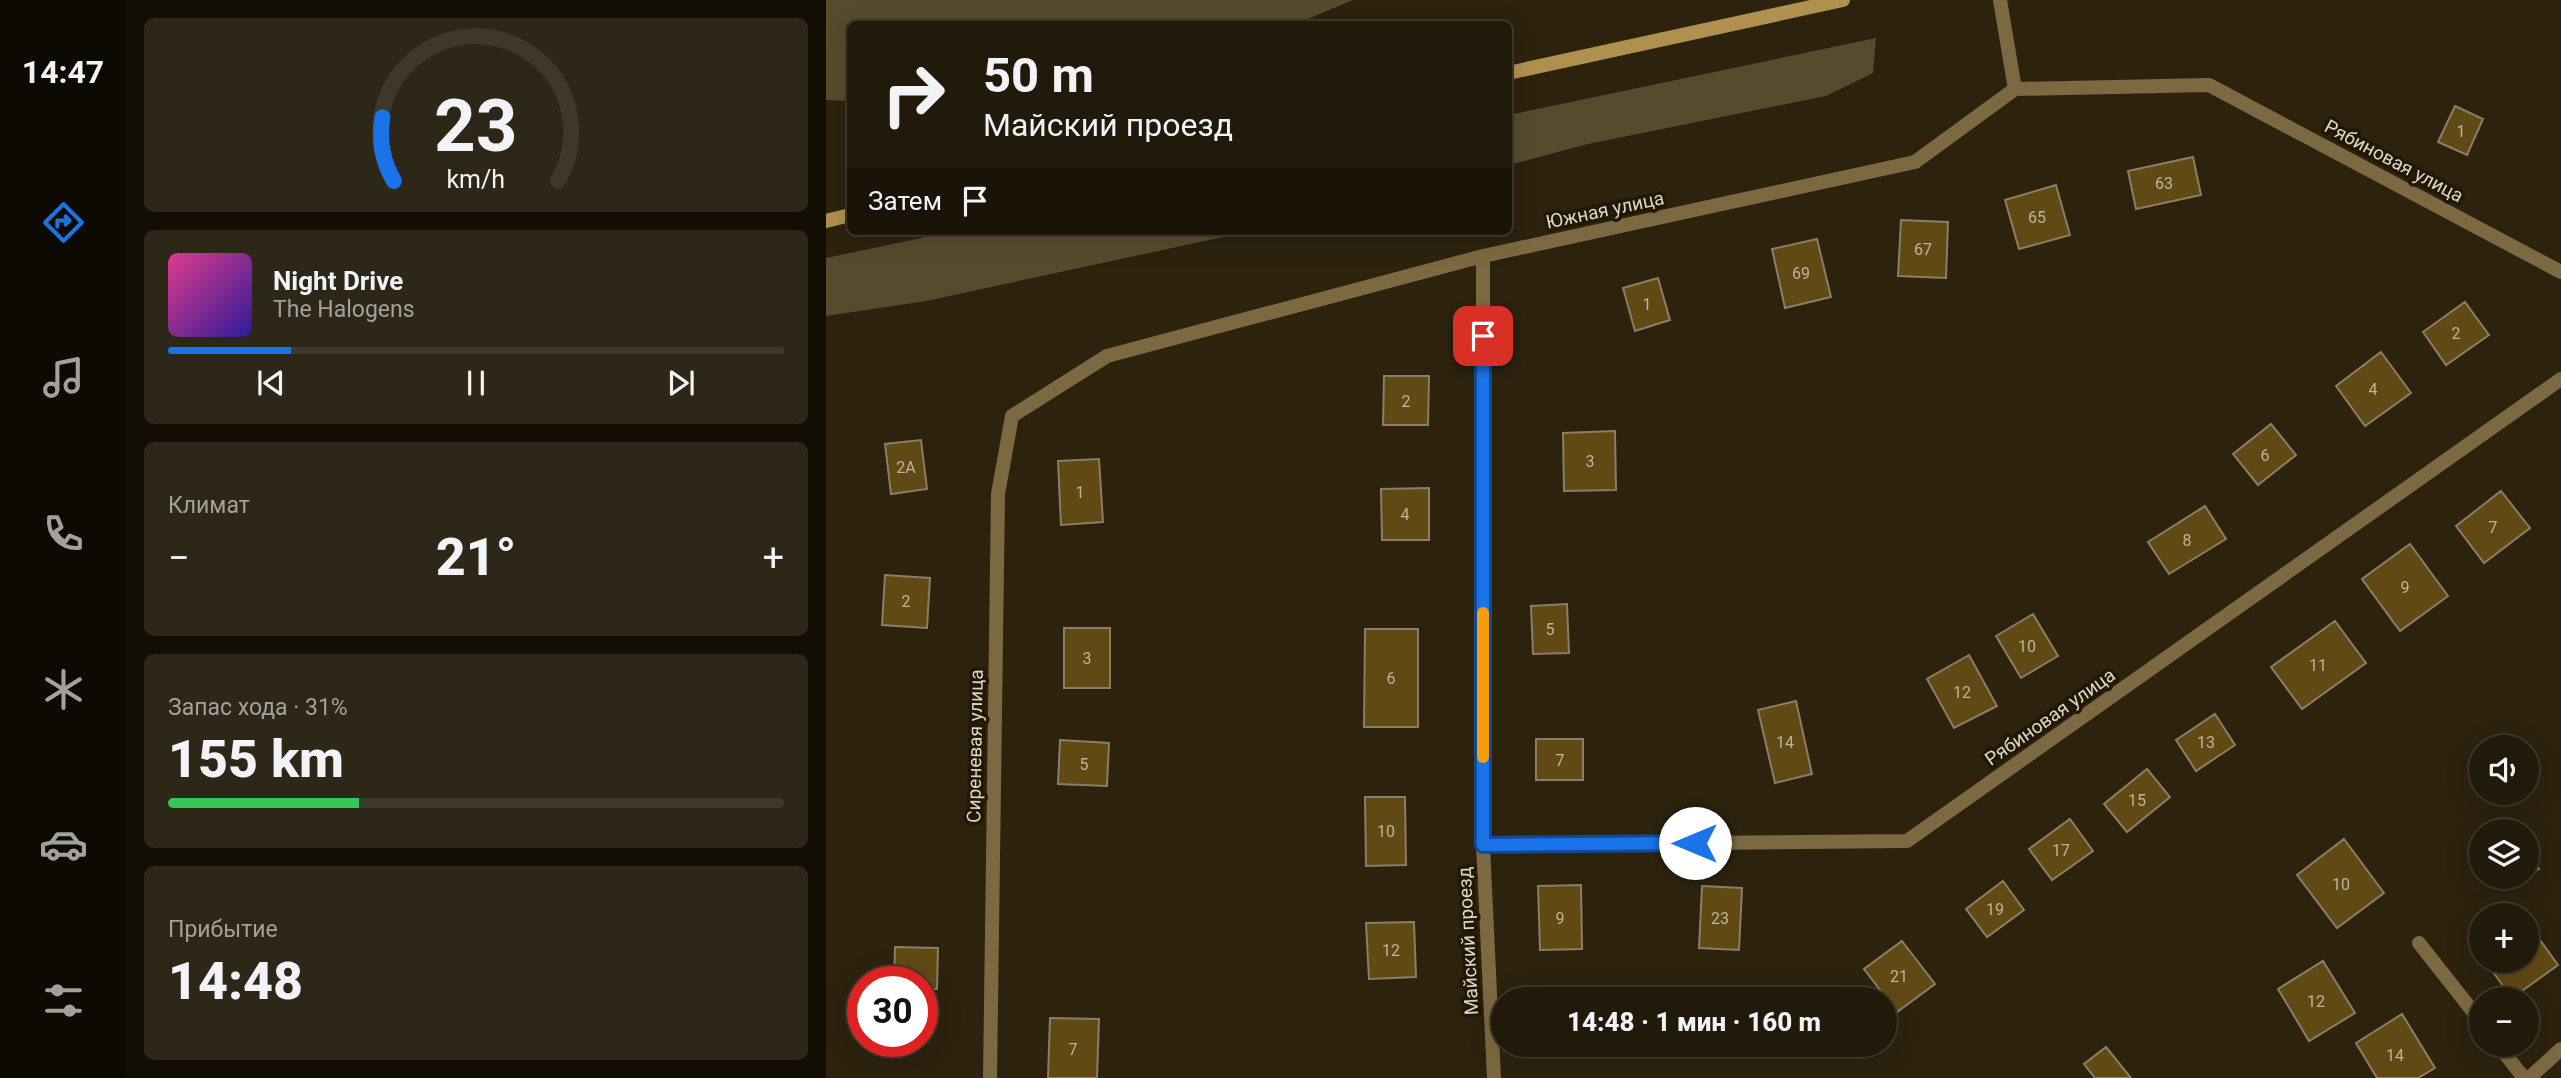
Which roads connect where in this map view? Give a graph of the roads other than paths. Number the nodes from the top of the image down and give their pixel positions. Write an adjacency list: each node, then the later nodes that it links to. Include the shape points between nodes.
1 (1843, 0): 3 (street)
2 (2000, 0): 4 (street)
3 (1512, 72)
4 (2015, 89): 7 (street, Южная улица, via 1915,162); 8 (street, Рябиновая улица, via 2209,85)
5 (847, 216): 6 (street)
6 (826, 220)
7 (1483, 256): 10 (street, Южная улица, via 1107,356); 11 (street, Майский проезд)
8 (2561, 272)
9 (2561, 379): 11 (street, Рябиновая улица, via 1908,841)
10 (1013, 416): 16 (street, Сиреневая улица, via 998,494)
11 (1483, 845): 17 (street, Майский проезд)
12 (2418, 943): 13 (street)
13 (2469, 1007)
14 (2561, 1049): 18 (street)
15 (2508, 1057): 18 (street)
16 (990, 1078)
17 (1494, 1078)
18 (2526, 1078)

